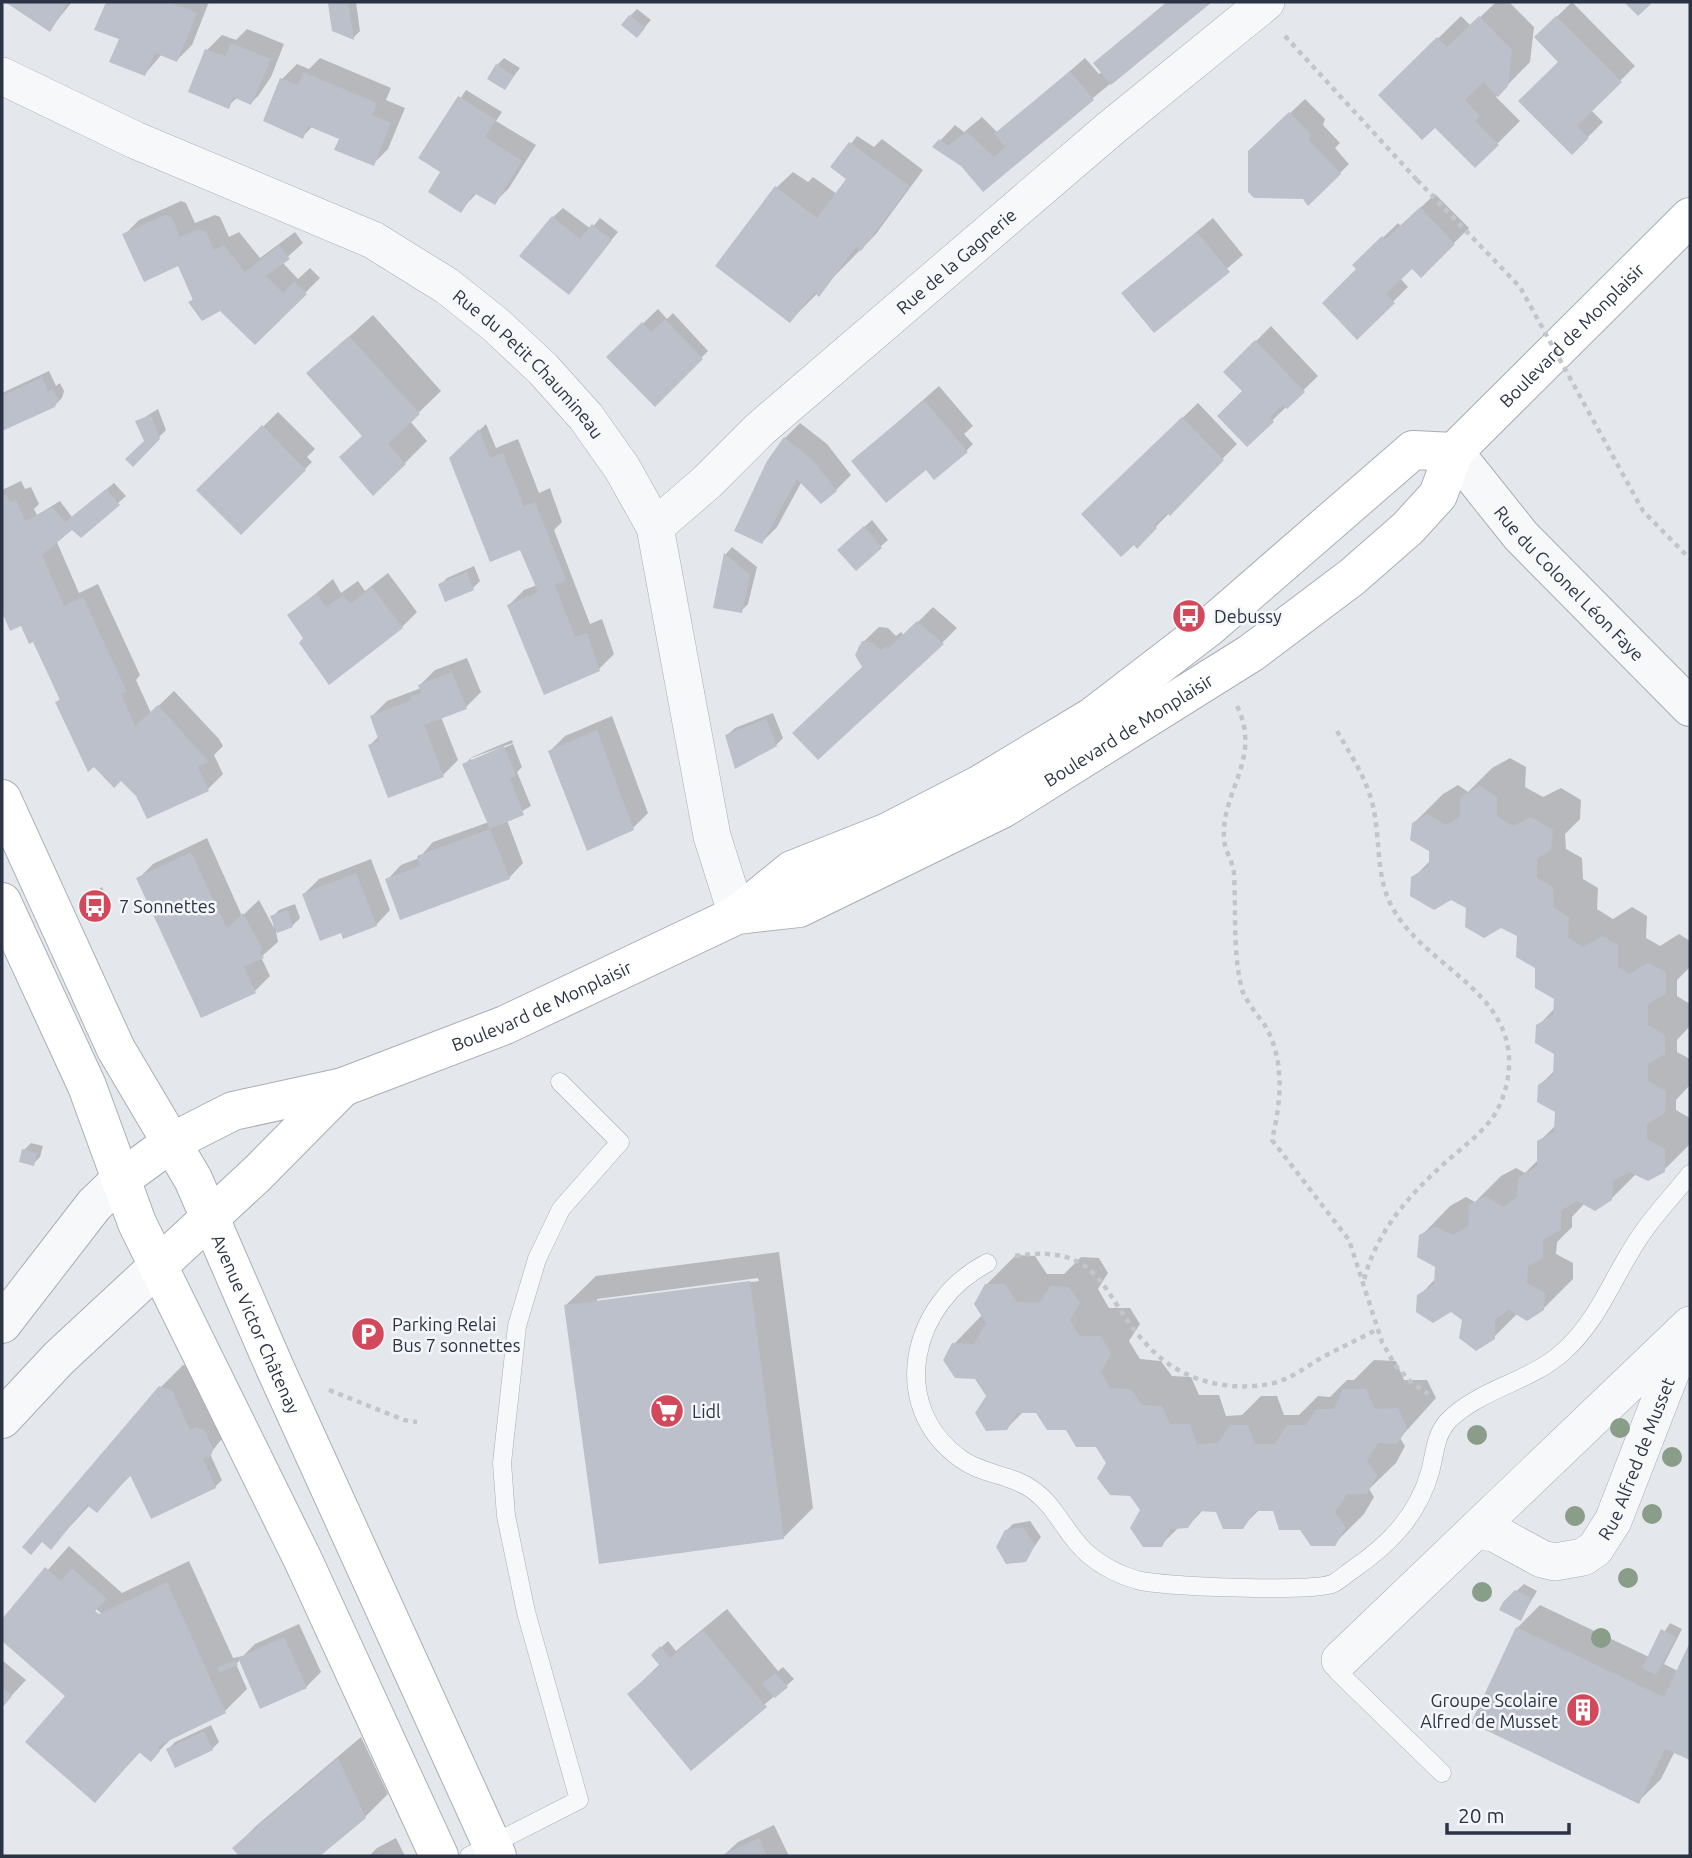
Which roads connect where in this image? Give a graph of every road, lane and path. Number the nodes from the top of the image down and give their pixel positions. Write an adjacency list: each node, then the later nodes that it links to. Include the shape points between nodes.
1 (1271, 13): 5 (street, Rue de la Gagnerie, via 1111,128 780,411); 6 (path, bridge, via 1418,180 1520,287 1643,511)
2 (2, 76): 5 (street, Rue du Petit Chaumineau, via 135,140 373,240 447,286 536,362 586,417)
3 (1690, 217): 4 (main road, Boulevard de Monplaisir)
4 (1454, 452): 8 (street, Rue du Colonel Léon Faye, via 1521,536); 12 (main road, Boulevard de Monplaisir, via 1413,450 1209,626 1092,717 979,785 888,832 792,870); 12 (main road, Boulevard de Monplaisir, via 1438,495 1408,528 1352,577 1206,682 1002,809 879,871 799,908)
5 (655, 527): 12 (street, Rue du Petit Chaumineau, via 712,836)
6 (1690, 559)
7 (1236, 704): 21 (path, via 1246,724 1243,771 1227,811 1225,844 1234,872 1241,989 1278,1051 1280,1107 1272,1140 1349,1240)
8 (1690, 707)
9 (1337, 731): 21 (path, via 1372,801 1382,882 1391,904 1415,940 1487,1001 1498,1018 1509,1057 1508,1077 1494,1115 1411,1194 1379,1239)
10 (2, 799): 15 (main road, Avenue Victor Châtenay, via 116,1049)
11 (2, 902): 17 (main road, via 88,1086)
12 (737, 915): 14 (main road, Boulevard de Monplaisir, via 505,1025)
13 (560, 1082): 32 (lane, via 620,1142 561,1209 537,1259 517,1326 502,1463 506,1516 526,1612 579,1800)
14 (344, 1087): 15 (main road, Boulevard de Monplaisir, via 233,1111); 18 (main road, Boulevard de Monplaisir)
15 (172, 1142): 17 (main road, Boulevard de Monplaisir); 18 (main road, Avenue Victor Châtenay)
16 (1690, 1174): 26 (lane, via 1638,1240 1590,1325 1561,1354)
17 (120, 1180): 20 (main road); 22 (street, via 94,1205)
18 (210, 1216): 20 (main road, Boulevard de Monplaisir); 32 (main road, Avenue Victor Châtenay)
19 (987, 1263): 24 (path, via 1030,1254 1080,1263 1106,1284 1147,1346 1168,1364 1214,1384 1255,1387 1278,1382); 26 (lane, via 944,1296 922,1334 917,1379 930,1424 961,1459 1033,1490 1049,1503 1089,1555 1135,1579 1158,1584 1332,1584 1378,1551 1407,1522 1421,1498 1435,1443 1447,1422)
20 (159, 1265): 27 (street, via 59,1358); 33 (main road, via 303,1560)
21 (1363, 1282): 24 (path)
22 (2, 1324)
23 (1690, 1325): 29 (street, Rue Alfred de Musset); 29 (street, Rue Alfred de Musset, via 1613,1521 1595,1549 1583,1557 1555,1562)
24 (1378, 1329): 26 (path, via 1395,1365 1413,1384)
25 (317, 1385): 28 (path)
26 (1462, 1410)
27 (2, 1419)
28 (417, 1422)
29 (1478, 1529): 30 (street, Rue Alfred de Musset)
30 (1340, 1660): 31 (lane, via 1338,1672)
31 (1441, 1773)
32 (486, 1852)
33 (439, 1856)

